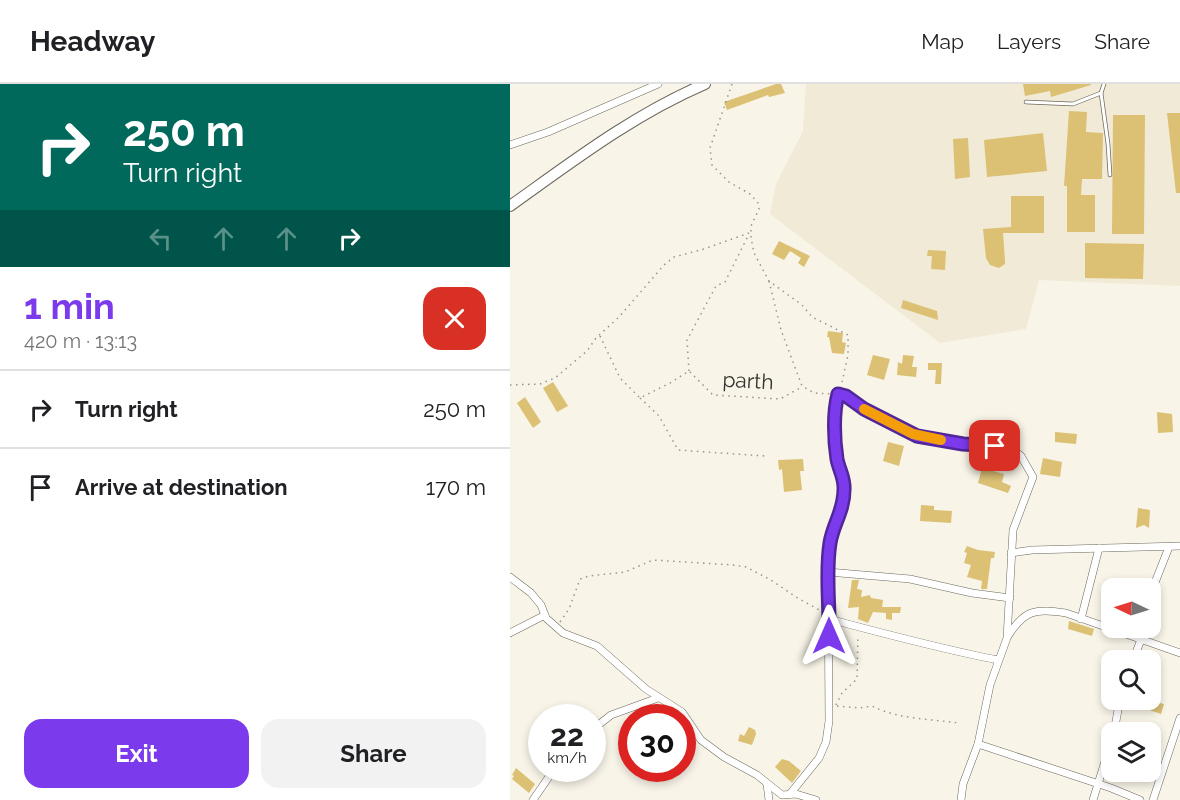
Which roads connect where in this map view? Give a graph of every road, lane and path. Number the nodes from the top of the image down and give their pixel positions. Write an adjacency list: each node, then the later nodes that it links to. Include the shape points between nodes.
1 (658, 84): 7 (street)
2 (705, 84): 9 (highway, via 646,112)
3 (732, 84): 10 (path, via 713,135 710,156 718,173 758,203)
4 (1104, 84): 5 (lane)
5 (1101, 93): 6 (lane, via 1073,104); 8 (lane)
6 (1026, 102)
7 (510, 145)
8 (1110, 175)
9 (510, 206)
10 (750, 232): 12 (path, via 754,253); 13 (path, via 674,257)
11 (748, 236): 14 (path, via 725,282 716,286 687,340)
12 (769, 281): 17 (path, via 781,330 802,387 814,393); 17 (path, via 812,317 848,335)
13 (599, 336): 15 (path, via 587,351 549,381); 18 (path, via 620,378)
14 (689, 371): 16 (path, parth, via 713,395 780,399); 18 (path)
15 (510, 385)
16 (800, 388)
17 (840, 394): 23 (street, via 917,436 1007,448 1021,456 1032,481 1013,530); 24 (street, via 836,447 844,479 844,501 830,542)
18 (640, 398): 19 (path, via 659,416 678,450)
19 (765, 456)
20 (1180, 546): 21 (street)
21 (1169, 547): 22 (street); 26 (street)
22 (1099, 548): 23 (street); 32 (street)
23 (1011, 553): 27 (street)
24 (828, 572): 27 (street, via 910,579); 30 (street)
25 (510, 578): 28 (street, via 538,601)
26 (1157, 578)
27 (1010, 598): 29 (street)
28 (545, 615): 34 (street); 35 (street)
29 (1009, 615): 31 (street); 36 (street)
30 (829, 617): 33 (street); 34 (path, via 746,567 653,560 625,572 580,579); 42 (street)
31 (1022, 617): 32 (street, via 1047,611); 36 (street)
32 (1081, 620): 37 (street)
33 (858, 626): 40 (street); 42 (path, via 857,679)
34 (557, 628): 41 (street, via 597,646)
35 (510, 633)
36 (1007, 639): 40 (street)
37 (1141, 640): 38 (street); 39 (street)
38 (1137, 650)
39 (1180, 653)
40 (998, 660): 46 (street)
41 (658, 698): 44 (street); 50 (street, via 682,712 701,740)
42 (833, 706): 45 (path, via 872,706 898,715); 51 (street, via 824,748 812,768)
43 (1180, 718): 59 (street)
44 (606, 719)
45 (959, 723)
46 (978, 744): 49 (street); 56 (street)
47 (1101, 771): 49 (street)
48 (545, 782): 52 (street)
49 (1097, 783): 57 (street); 58 (street)
50 (767, 784): 51 (street); 53 (street)
51 (786, 794): 54 (street); 55 (street)
52 (533, 800)
53 (769, 800)
54 (775, 800)
55 (816, 800)
56 (961, 800)
57 (1093, 800)
58 (1140, 800)
59 (1153, 800)

